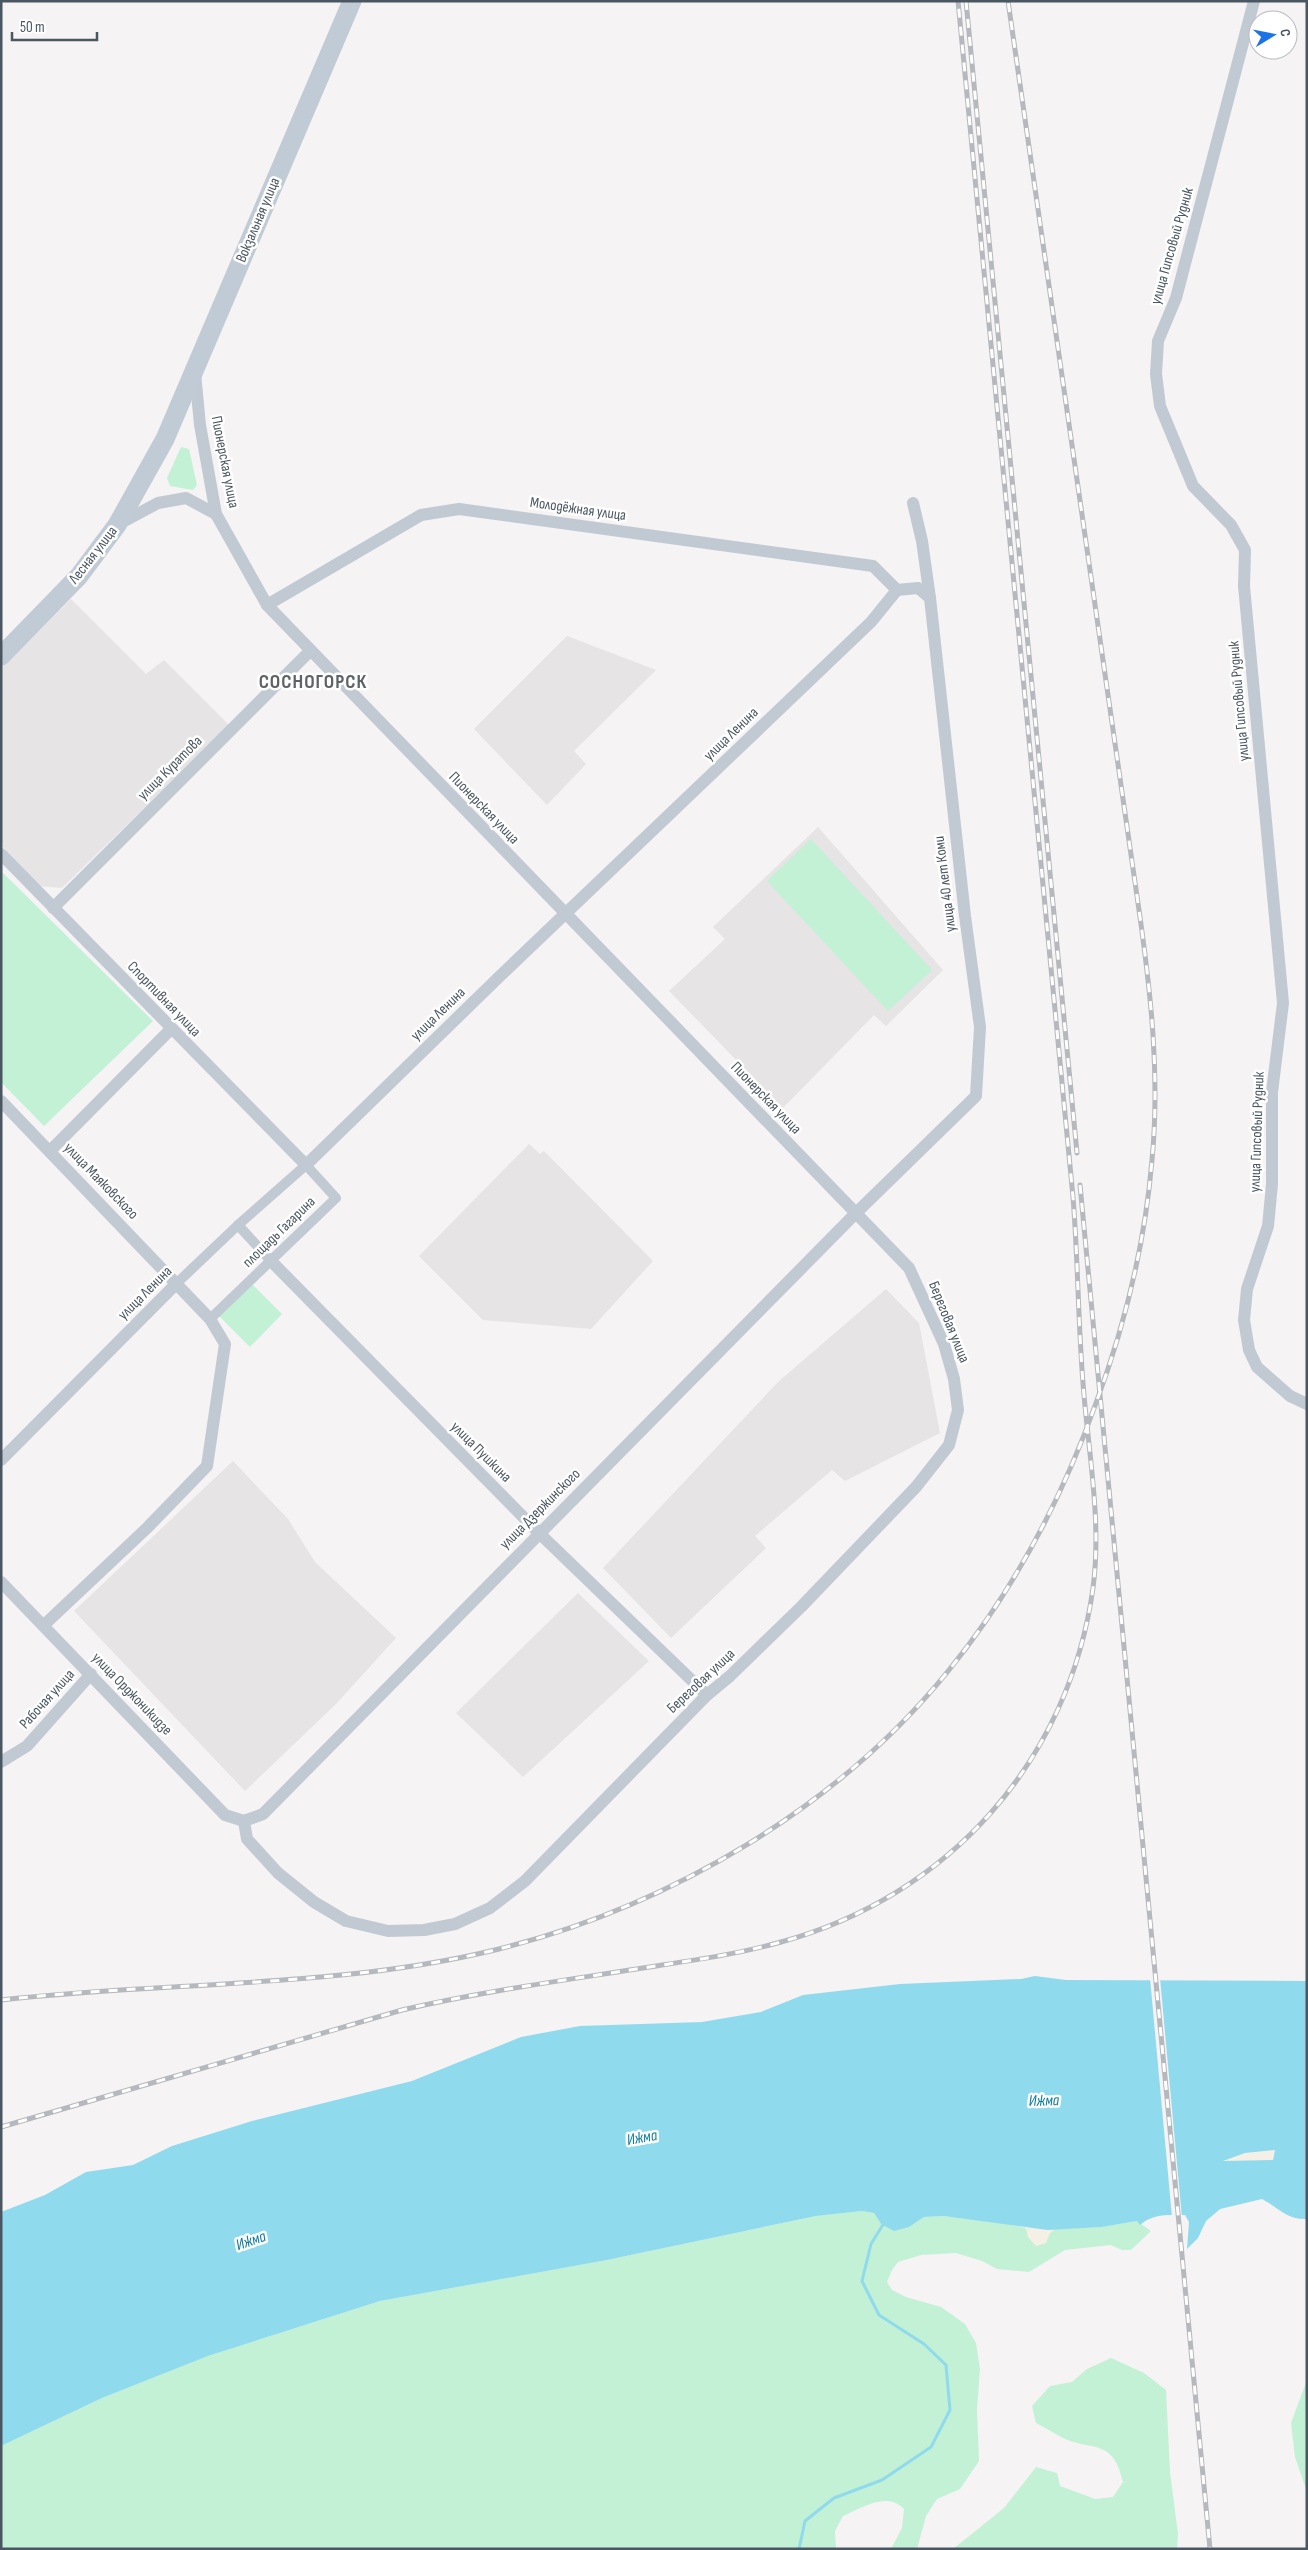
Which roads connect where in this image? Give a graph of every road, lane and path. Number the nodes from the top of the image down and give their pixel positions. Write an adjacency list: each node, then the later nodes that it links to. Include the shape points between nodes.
1 (352, 1): 3 (main road, Вокзальная улица)
2 (1254, 1): 25 (street, улица Гипсовый Рудник, via 1176,298 1158,341 1156,374 1160,406 1194,486 1231,525 1245,550 1244,586 1283,1003 1272,1092 1272,1184 1268,1226 1247,1289 1244,1320 1249,1350 1257,1367 1290,1396)
3 (194, 366): 4 (main road, Вокзальная улица); 6 (street, Пионерская улица, via 200,425)
4 (165, 439): 7 (main road, Лесная улица)
5 (913, 503): 9 (street, улица 40 лет Коми)
6 (216, 514): 7 (street, via 186,498 158,503); 10 (street, Пионерская улица)
7 (117, 525): 12 (main road, Лесная улица, via 79,576)
8 (897, 590): 9 (street, via 918,588); 10 (street, Молодёжная улица, via 873,566 459,509 421,515); 15 (street, улица Ленина, via 870,622)
9 (930, 598): 20 (street, улица 40 лет Коми, via 980,1027 976,1096)
10 (267, 604): 11 (street, Пионерская улица)
11 (310, 651): 14 (street, улица Куратова); 15 (street, Пионерская улица)
12 (1, 656)
13 (1, 854): 14 (street, Спортивная улица)
14 (52, 908): 16 (street, Спортивная улица)
15 (565, 914): 19 (street, улица Ленина); 20 (street, Пионерская улица)
16 (171, 1029): 18 (street); 19 (street, Спортивная улица)
17 (1, 1101): 18 (street, улица Маяковского)
18 (50, 1151): 23 (street, улица Маяковского)
19 (306, 1166): 21 (street, улица Ленина); 22 (street, площадь Гагарина, via 336,1198)
20 (856, 1214): 27 (street, улица Дзержинского); 31 (street, Береговая улица, via 909,1268 944,1344 954,1379 958,1410 949,1445 916,1487 814,1593)
21 (238, 1225): 22 (street, улица Пушкина); 23 (street, улица Ленина)
22 (271, 1261): 24 (street, площадь Гагарина); 27 (street, улица Пушкина)
23 (177, 1283): 24 (street, улица Маяковского); 26 (street, улица Ленина)
24 (210, 1318): 29 (street, улица Маяковского, via 225,1344 207,1466)
25 (1307, 1404)
26 (1, 1460)
27 (539, 1533): 31 (street, улица Пушкина); 33 (street, улица Дзержинского, via 263,1814)
28 (1, 1582): 29 (street, улица Орджоникидзе)
29 (44, 1625): 30 (street, улица Орджоникидзе)
30 (91, 1674): 32 (street, Рабочая улица, via 27,1746); 33 (street, улица Орджоникидзе, via 225,1815)
31 (707, 1695): 33 (street, Береговая улица, via 525,1881 490,1908 455,1924 424,1930 388,1931 346,1921 314,1902 278,1873 247,1839)
32 (1, 1762)
33 (244, 1821)

